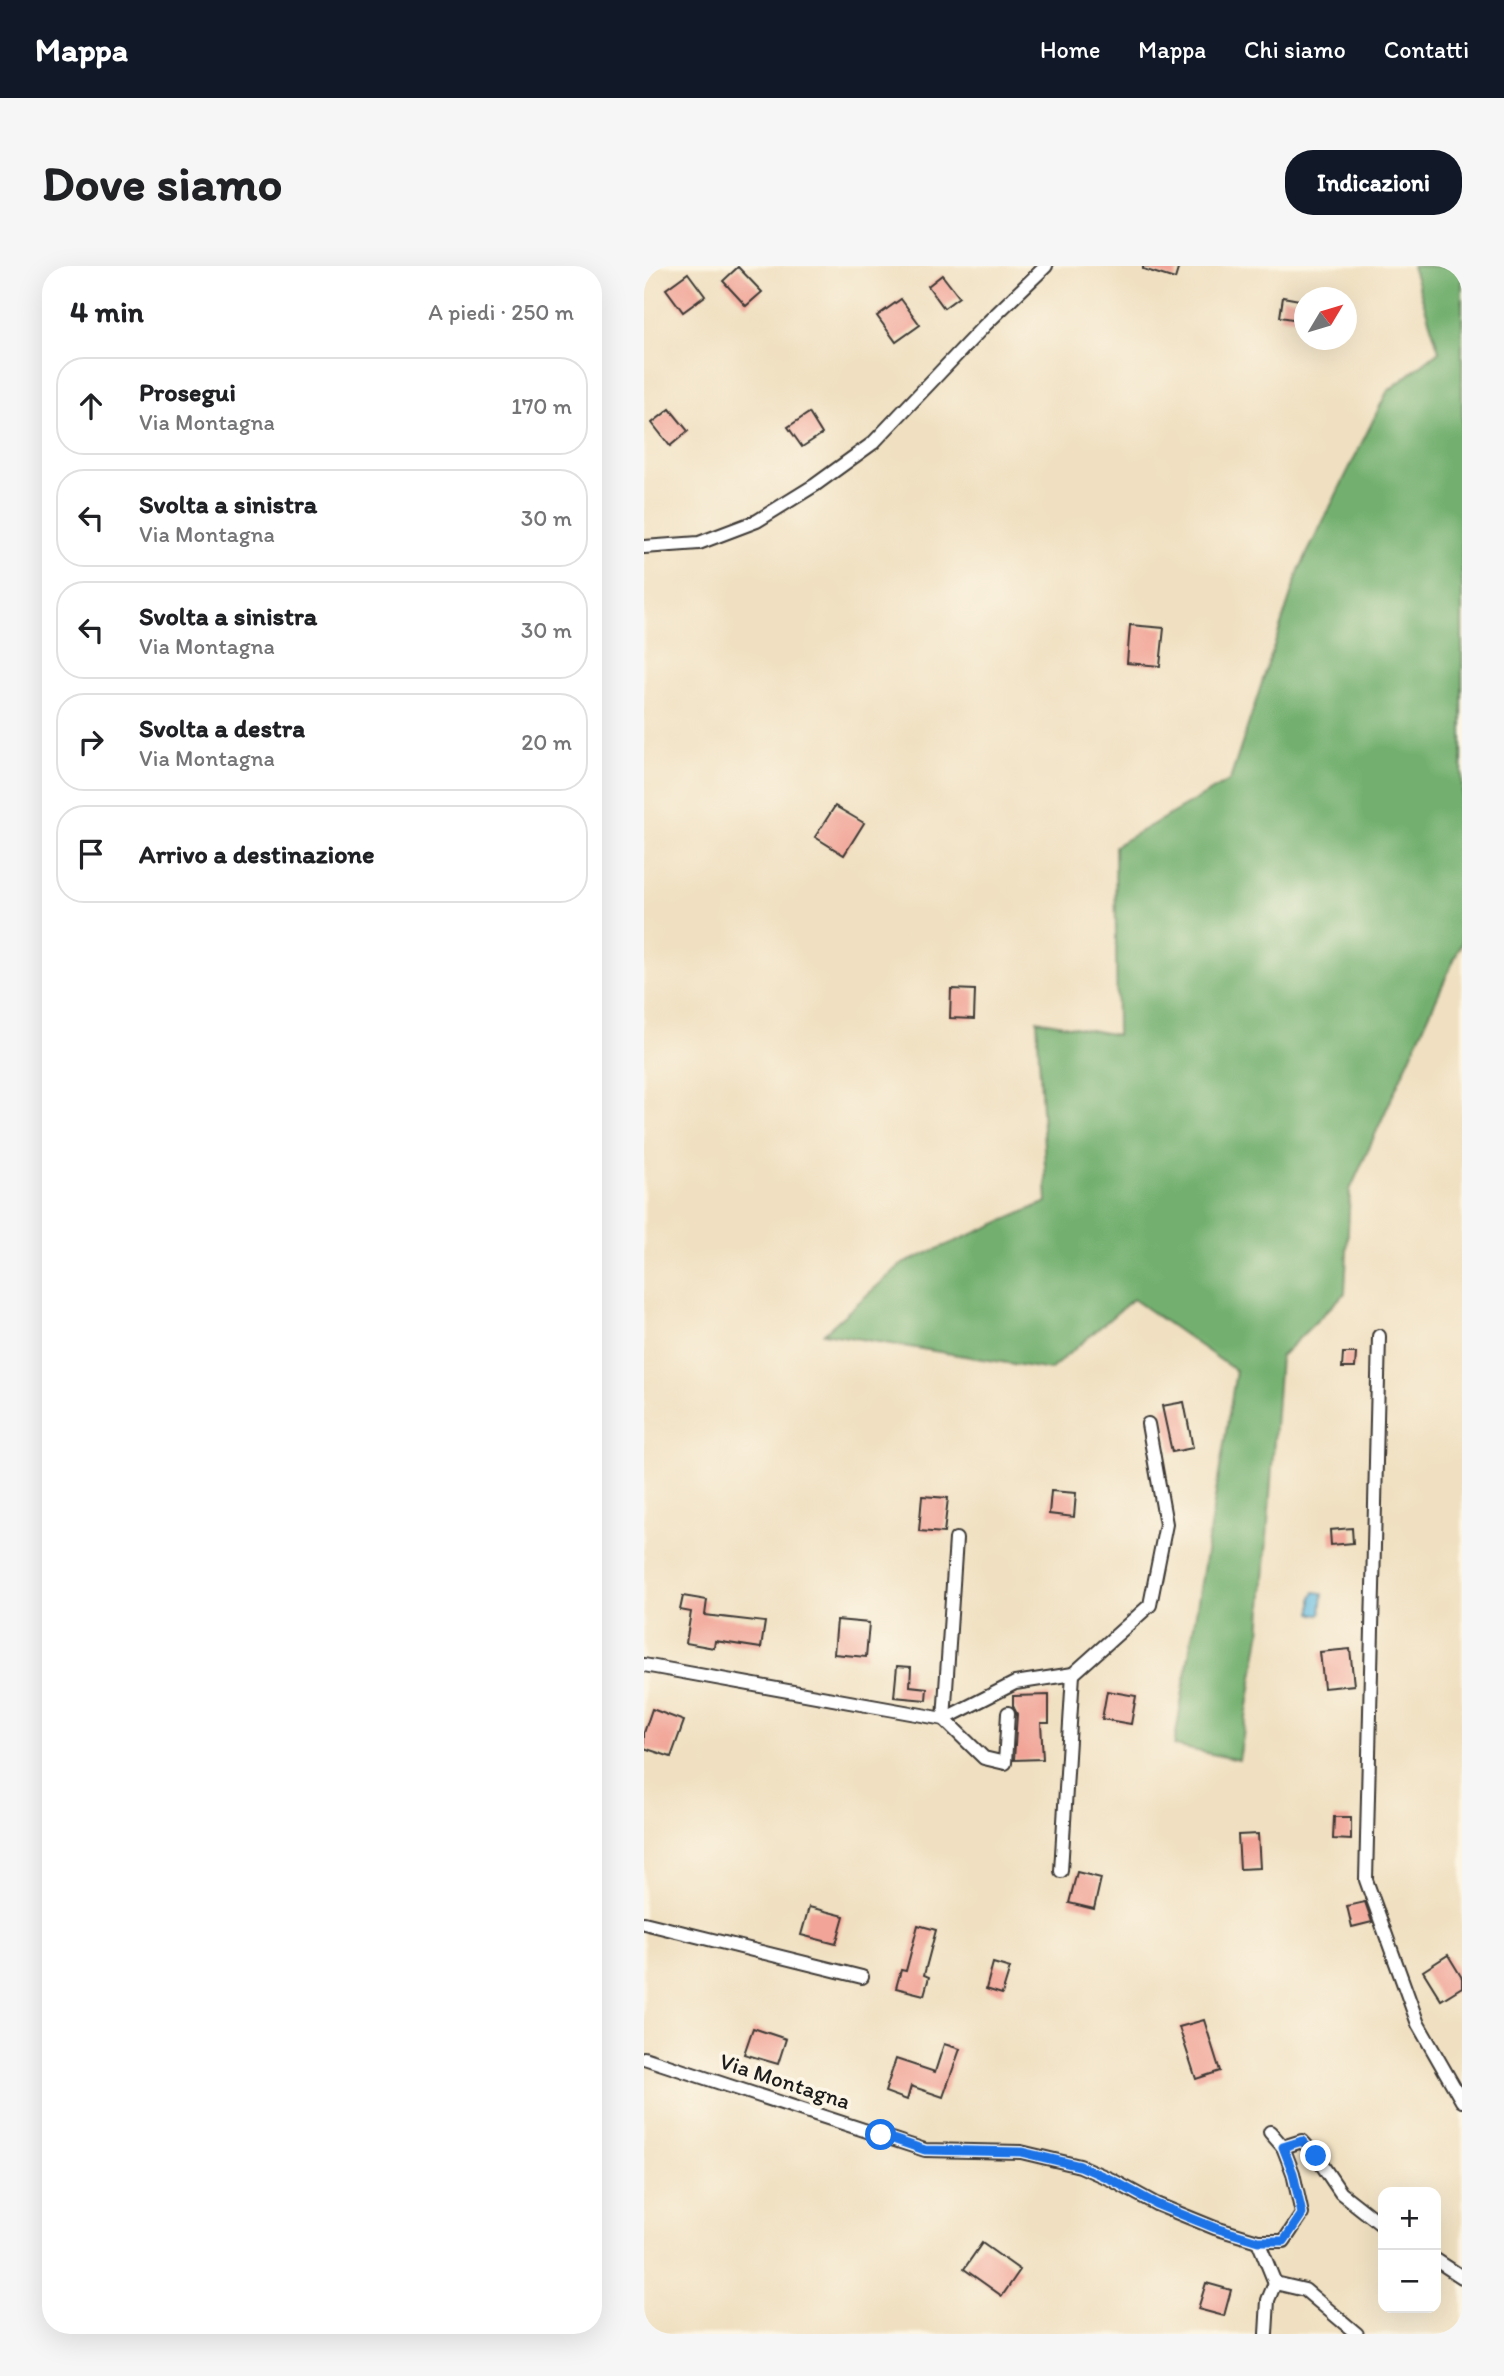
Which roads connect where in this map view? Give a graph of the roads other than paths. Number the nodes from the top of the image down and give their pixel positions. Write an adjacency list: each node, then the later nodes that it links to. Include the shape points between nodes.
1 (1046, 266): 2 (street, via 873,443 815,485 757,521 699,543)
2 (644, 547)
3 (1379, 1336): 14 (street, via 1366,1880 1418,2024)
4 (1148, 1424): 7 (street, via 1166,1524 1150,1605)
5 (956, 1539): 9 (street)
6 (644, 1665): 9 (street)
7 (1073, 1674): 9 (street, via 1015,1683); 10 (street)
8 (1008, 1713): 9 (street, via 1005,1763 984,1758)
9 (944, 1719)
10 (1061, 1871)
11 (644, 1923): 12 (street)
12 (862, 1977)
13 (644, 2058): 18 (street, Via Montagna, via 925,2150 1021,2152 1080,2166 1156,2204)
14 (1462, 2101)
15 (1270, 2132): 16 (street)
16 (1283, 2147): 17 (street, via 1302,2141 1341,2193); 18 (street, via 1302,2214 1284,2241)
17 (1378, 2222)
18 (1258, 2241): 21 (street)
19 (1441, 2263): 20 (street)
20 (1462, 2277)
21 (1275, 2283): 22 (street, via 1268,2300); 23 (street, via 1305,2290)
22 (1266, 2334)
23 (1357, 2334)

